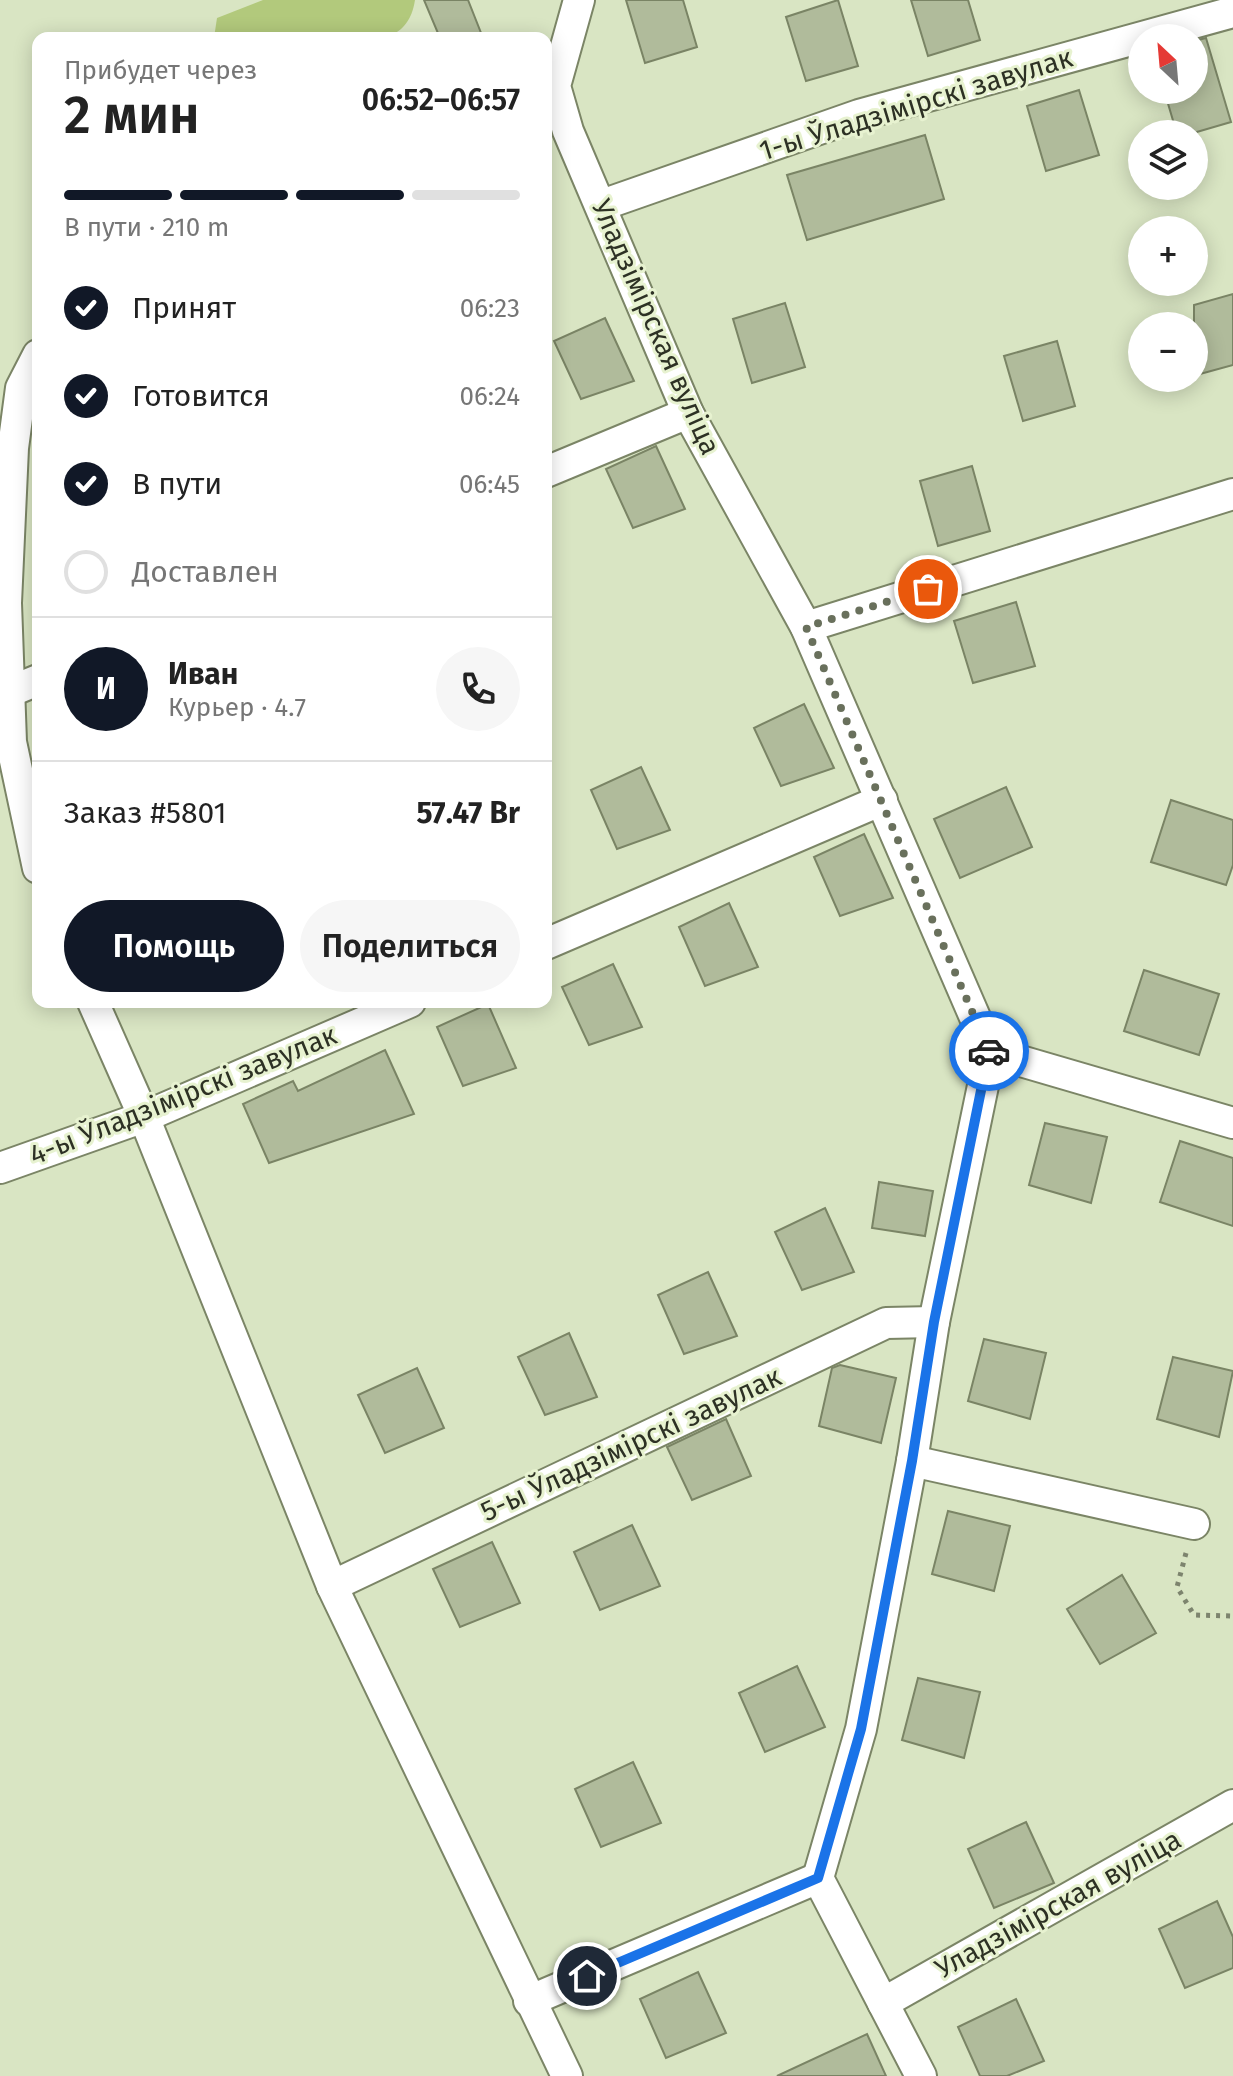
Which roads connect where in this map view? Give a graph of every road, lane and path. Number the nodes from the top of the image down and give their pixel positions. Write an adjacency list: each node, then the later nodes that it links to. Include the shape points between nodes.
1 (579, 0): 3 (street, Уладзімірская вуліца)
2 (1233, 12): 5 (street, 1-ы Ўладзімірскі завулак, via 859,115)
3 (552, 82)
4 (552, 93): 5 (street, Уладзімірская вуліца)
5 (602, 205): 7 (street, Уладзімірская вуліца)
6 (32, 367): 12 (street, via 21,388 13,448 6,603)
7 (688, 413): 8 (street); 10 (street, Уладзімірская вуліца)
8 (552, 470)
9 (1233, 494): 10 (street)
10 (806, 627): 13 (street, Уладзімірская вуліца)
11 (32, 682): 12 (street)
12 (9, 692): 14 (street, via 11,742)
13 (882, 800): 15 (street); 18 (street, Уладзімірская вуліца)
14 (32, 840)
15 (552, 941)
16 (96, 1008): 19 (street)
17 (396, 1008): 19 (street, 4-ы Ўладзімірскі завулак)
18 (990, 1052): 20 (street); 22 (street)
19 (144, 1117): 21 (street, 4-ы Ўладзімірскі завулак); 25 (street)
20 (1233, 1123)
21 (0, 1168)
22 (934, 1322): 23 (street); 25 (street, 5-ы Ўладзімірскі завулак, via 886,1323)
23 (912, 1461): 24 (street); 28 (street, via 861,1729)
24 (1194, 1524): 26 (path, via 1177,1587 1194,1615)
25 (332, 1586): 29 (street)
26 (1233, 1616)
27 (1233, 1805): 30 (street, Уладзімірская вуліца)
28 (818, 1878): 29 (street); 30 (street)
29 (529, 2001): 31 (street)
30 (883, 2003): 32 (street)
31 (567, 2076)
32 (921, 2076)

